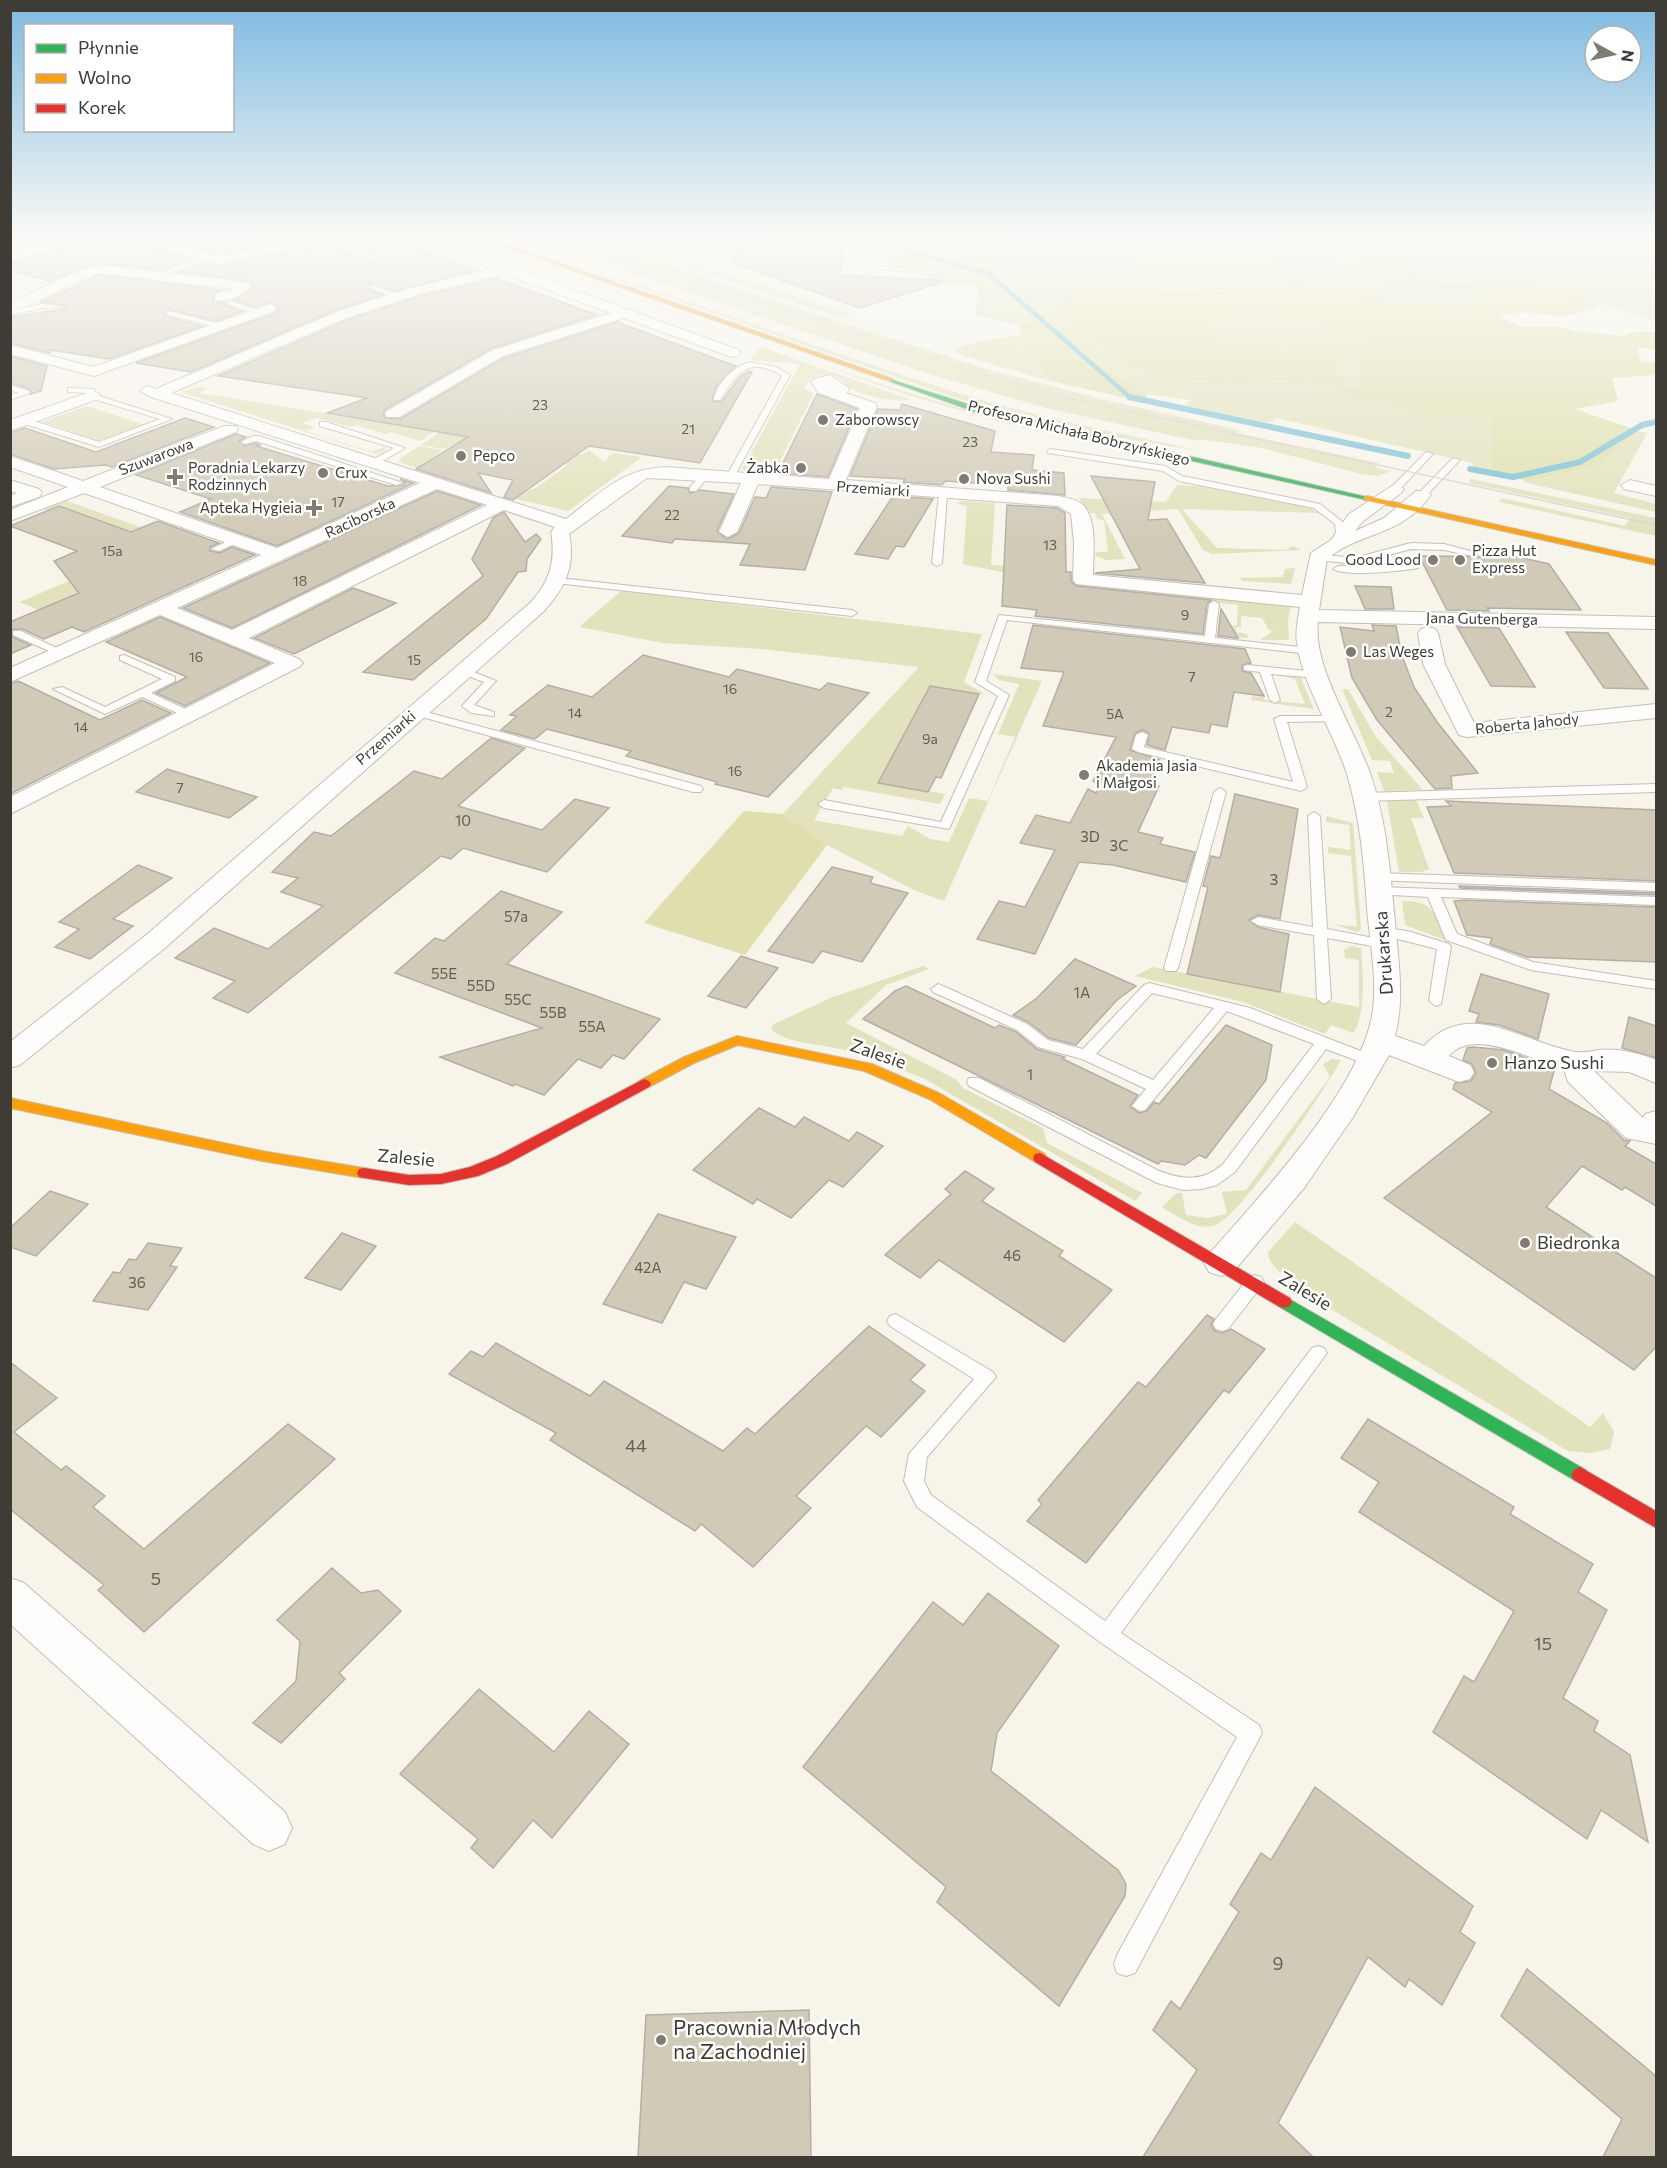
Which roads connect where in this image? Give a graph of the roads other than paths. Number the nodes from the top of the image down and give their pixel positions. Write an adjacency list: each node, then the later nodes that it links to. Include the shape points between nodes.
1 (185, 339): 7 (street, via 94,372)
2 (280, 339): 22 (street, Raciborska, via 152,393)
3 (542, 339): 17 (street, via 498,353)
4 (696, 339): 8 (street)
5 (773, 339): 43 (main road, Profesora Michała Bobrzyńskiego, via 981,411)
6 (815, 339): 9 (main road)
7 (10, 349)
8 (734, 353)
9 (946, 384)
10 (10, 387): 14 (lane, via 30,392)
11 (842, 389): 39 (street, via 830,380 819,382 824,390 869,406)
12 (71, 390): 13 (lane, via 92,391)
13 (93, 396): 18 (street); 18 (lane, via 168,419 99,445)
14 (10, 398)
15 (717, 398): 31 (lane, via 742,365 761,364 786,375)
16 (1000, 400): 32 (main road, Profesora Michała Bobrzyńskiego)
17 (393, 414)
18 (18, 423)
19 (323, 424): 28 (lane, via 401,448)
20 (230, 429): 38 (street, Szuwarowa)
21 (245, 442): 23 (lane, via 256,438)
22 (311, 443): 23 (lane); 28 (street, Raciborska)
23 (293, 450): 29 (lane)
24 (1051, 451): 52 (lane, via 1164,469 1179,478 1317,506 1338,523)
25 (1429, 454): 41 (lane)
26 (1456, 460): 46 (lane)
27 (10, 461): 38 (street)
28 (367, 461): 29 (lane); 35 (street, Raciborska)
29 (343, 466): 34 (lane)
30 (706, 475): 31 (street, Przemiarki); 40 (lane); 49 (street, Przemiarki, via 639,475)
31 (730, 477): 33 (street, Przemiarki)
32 (1339, 477)
33 (751, 480): 39 (street, Przemiarki); 50 (street)
34 (399, 483)
35 (435, 483): 47 (street); 55 (street, Raciborska)
36 (1630, 485): 42 (street)
37 (10, 486): 48 (street, via 33,493)
38 (82, 486): 48 (street, Szuwarowa); 51 (street)
39 (835, 486): 44 (street, Przemiarki)
40 (693, 489)
41 (1395, 489): 43 (street); 46 (main road, Profesora Michała Bobrzyńskiego)
42 (1656, 491)
43 (1375, 493): 46 (main road, Profesora Michała Bobrzyńskiego); 52 (street)
44 (943, 494): 57 (lane); 63 (street, Przemiarki, via 1059,501 1078,509 1083,580)
45 (1442, 500): 46 (main road, Profesora Michała Bobrzyńskiego)
46 (1415, 502): 52 (street, via 1384,526); 58 (main road, Profesora Michała Bobrzyńskiego)
47 (503, 504): 49 (street); 68 (street)
48 (20, 511)
49 (568, 525): 60 (street, via 560,532 563,561)
50 (728, 532)
51 (236, 540): 53 (lane); 55 (street)
52 (1340, 540): 56 (street)
53 (216, 549)
54 (1473, 553): 56 (lane, via 1444,546 1411,546 1354,561)
55 (279, 555): 62 (street, Raciborska)
56 (1316, 561): 59 (lane, via 1362,571); 63 (street, Drukarska)
57 (937, 563)
58 (1656, 563)
59 (1415, 566)
60 (559, 581): 64 (lane); 75 (street, Przemiarki, via 537,607)
61 (1214, 604): 69 (lane)
62 (163, 609): 68 (street); 70 (street, Raciborska)
63 (1309, 609): 65 (street, Jana Gutenberga); 72 (street, Drukarska)
64 (852, 613)
65 (1656, 623)
66 (17, 633): 70 (lane)
67 (1428, 633): 80 (street, Roberta Jahody, via 1434,664 1467,730)
68 (232, 638): 83 (street, via 292,663)
69 (1210, 640): 72 (lane); 90 (lane, via 1003,617 980,682 1004,695 945,826)
70 (62, 654): 76 (street, Raciborska)
71 (124, 658): 78 (lane, via 171,679)
72 (1313, 663): 74 (lane); 84 (street, Drukarska)
73 (1248, 668): 74 (lane)
74 (1264, 669): 79 (lane)
75 (464, 671): 81 (street, Przemiarki); 82 (lane, via 491,681 467,706)
76 (10, 676)
77 (58, 689): 78 (lane, via 105,711)
78 (142, 693): 83 (lane)
79 (1275, 699)
80 (1656, 711)
81 (415, 712): 87 (lane); 111 (street, Przemiarki, via 168,931)
82 (490, 714)
83 (190, 715): 91 (street)
84 (1336, 719): 85 (lane, via 1280,719 1301,787 1138,749); 89 (street, Drukarska)
85 (1142, 735)
86 (1656, 788): 89 (lane)
87 (697, 789)
88 (1220, 792): 97 (lane)
89 (1365, 797): 93 (street, Drukarska, via 1374,834)
90 (824, 804)
91 (10, 807)
92 (1314, 816): 100 (lane)
93 (1379, 884): 94 (lane); 95 (lane); 101 (street, Drukarska)
94 (1656, 887)
95 (1433, 893): 96 (lane); 103 (lane, via 1451,937 1532,966)
96 (1656, 901)
97 (1188, 908): 98 (lane); 102 (lane)
98 (1203, 911)
99 (1258, 921): 100 (lane)
100 (1320, 932): 101 (lane); 105 (lane)
101 (1383, 937): 106 (lane, via 1406,935 1444,947); 109 (street, Drukarska, via 1388,1003)
102 (1171, 968)
103 (1656, 985)
104 (938, 989): 110 (lane, via 1022,1027 1030,1038 1050,1047)
105 (1324, 999)
106 (1436, 1001)
107 (1224, 1006): 108 (lane); 110 (lane, via 1149,988); 117 (lane)
108 (1323, 1043): 109 (lane); 116 (lane, via 1229,1168 1215,1180 1195,1185 1174,1182 1107,1145)
109 (1376, 1051): 112 (street); 121 (street, Drukarska, via 1300,1170)
110 (1086, 1055): 117 (lane)
111 (10, 1058)
112 (1430, 1058): 113 (street, via 1447,1038 1474,1033); 114 (street)
113 (1578, 1063): 115 (street, via 1629,1062); 120 (street, via 1579,1075 1637,1130 1654,1134)
114 (1459, 1072)
115 (1656, 1072)
116 (974, 1082)
117 (1155, 1087): 119 (lane)
118 (10, 1103): 121 (main road, Zalesie, via 262,1155 409,1180 441,1179 502,1160 689,1059 737,1041 841,1060 915,1086)
119 (1140, 1106)
120 (1656, 1122)
121 (1221, 1263): 122 (main road, Zalesie)
122 (1255, 1282): 124 (lane); 126 (main road, Zalesie)
123 (896, 1321): 128 (lane, via 987,1377 918,1454 914,1481 921,1496 932,1509)
124 (1222, 1324)
125 (1318, 1353): 128 (lane)
126 (1656, 1520)
127 (10, 1597): 129 (street)
128 (1107, 1635): 130 (lane, via 1251,1733)
129 (268, 1828)
130 (1126, 1964)

